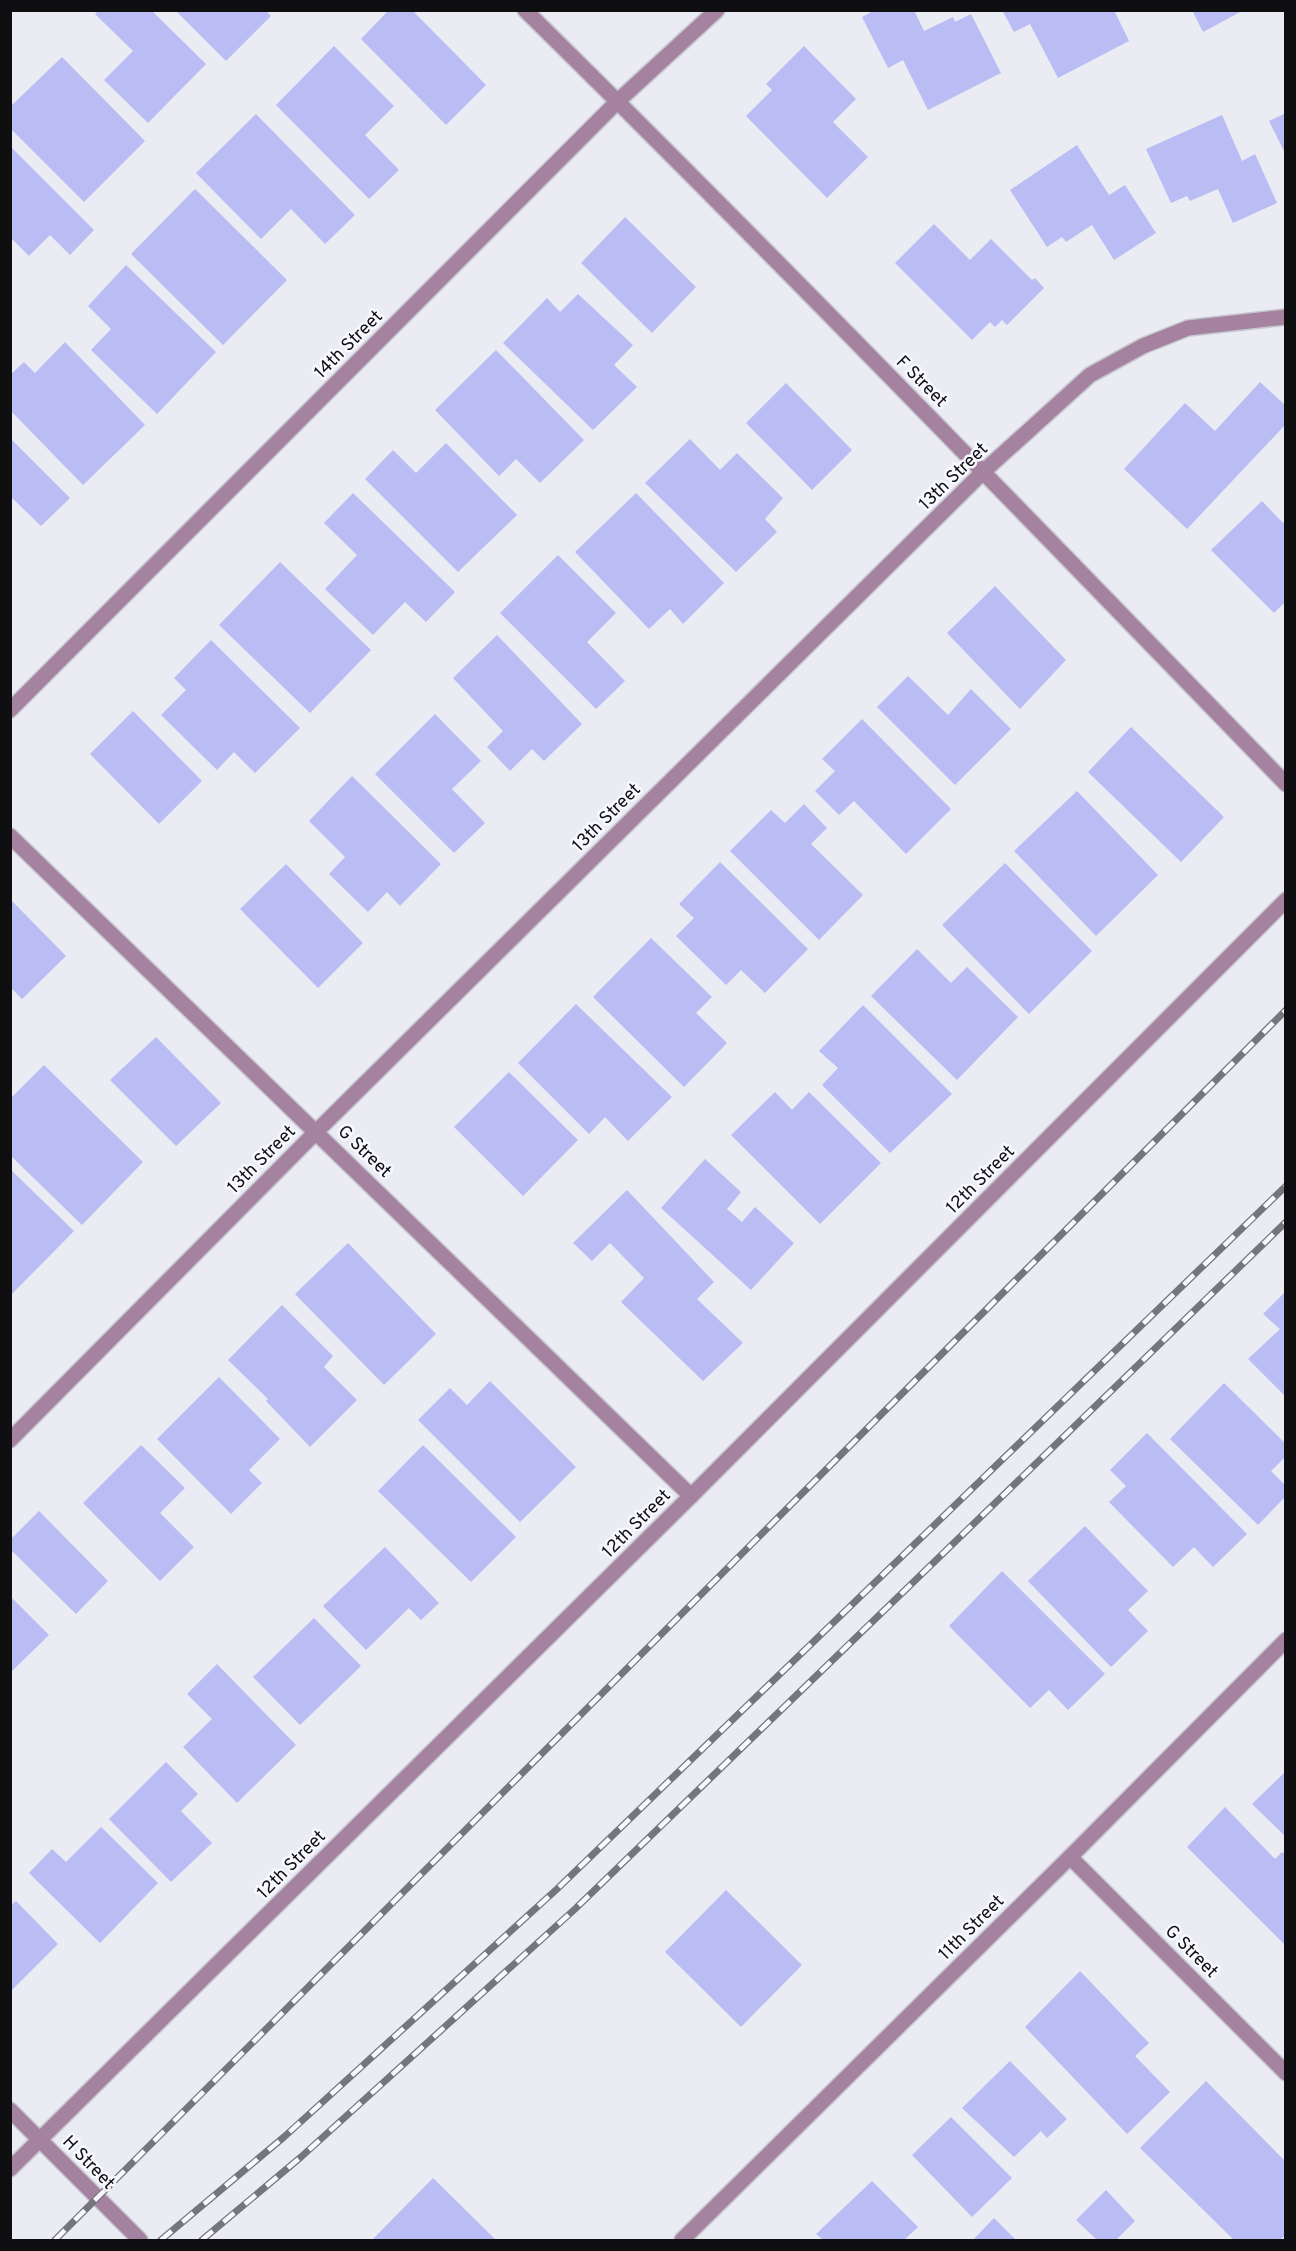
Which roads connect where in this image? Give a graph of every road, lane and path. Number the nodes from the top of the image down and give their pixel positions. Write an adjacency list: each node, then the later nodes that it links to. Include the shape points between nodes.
1 (525, 10): 3 (street, F Street)
2 (717, 10): 3 (street, 14th Street)
3 (618, 101): 5 (street, F Street); 6 (street, 14th Street)
4 (1286, 317): 5 (street, 13th Street, via 1188,328 1143,346 1090,375)
5 (984, 471): 7 (street, F Street); 10 (street, 13th Street)
6 (10, 710)
7 (1286, 784)
8 (10, 836): 10 (street, G Street)
9 (1286, 900): 12 (street, 12th Street)
10 (317, 1131): 11 (street, 13th Street); 12 (street, G Street)
11 (10, 1440)
12 (691, 1496): 17 (street, 12th Street)
13 (1286, 1640): 14 (street, 11th Street)
14 (1070, 1857): 15 (street, G Street); 20 (street, 11th Street)
15 (1286, 2073)
16 (10, 2110): 17 (street, H Street)
17 (40, 2139): 18 (street, 12th Street); 19 (street, H Street)
18 (10, 2169)
19 (140, 2241)
20 (682, 2241)

